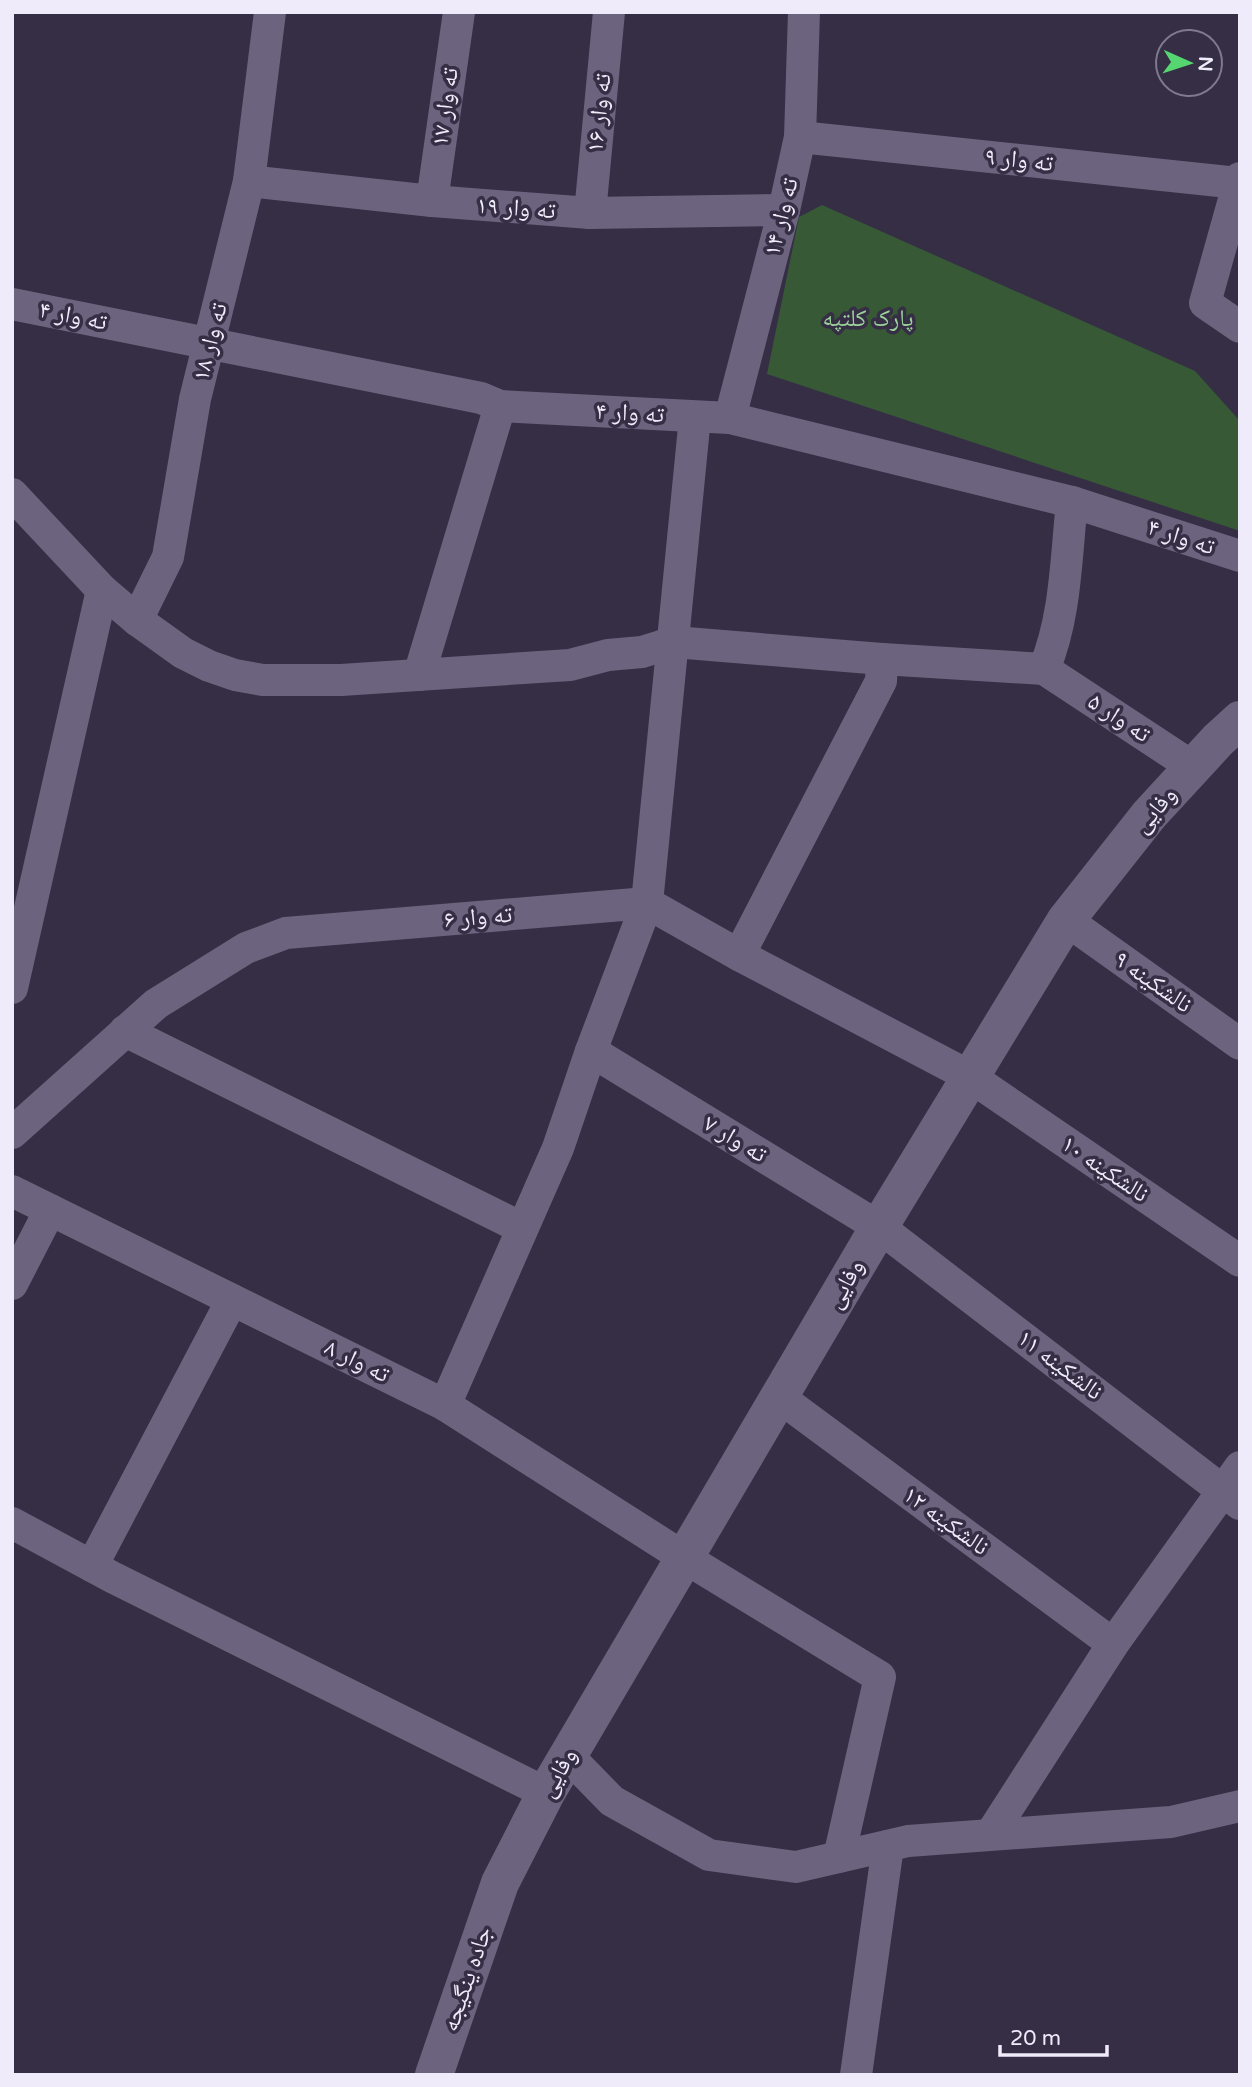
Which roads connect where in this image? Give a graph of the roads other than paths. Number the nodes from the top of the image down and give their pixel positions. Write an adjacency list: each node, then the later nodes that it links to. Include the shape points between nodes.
1 (270, 12): 6 (street, ته وار ۱۸)
2 (458, 12): 8 (street, ته وار ۱۷)
3 (609, 12): 10 (street, ته وار ۱۶)
4 (804, 12): 5 (street, ته وار ۱۴)
5 (800, 137): 7 (street, ته وار ۹); 9 (street, ته وار ۱۴)
6 (249, 181): 8 (street, ته وار ۱۹); 13 (street, ته وار ۱۸)
7 (1239, 181): 12 (street, via 1205,303)
8 (432, 201): 10 (street, ته وار ۱۹)
9 (784, 210): 10 (street, ته وار ۱۹); 16 (street, ته وار ۱۴)
10 (590, 213)
11 (12, 304): 13 (street, ته وار ۴)
12 (1240, 327)
13 (210, 343): 14 (street, ته وار ۴, via 481,398); 21 (street, ته وار ۱۸, via 195,400 168,557)
14 (500, 406): 15 (street, ته وار ۴); 25 (street)
15 (695, 417): 16 (street, ته وار ۴); 22 (street)
16 (730, 418): 18 (street, ته وار ۴)
17 (12, 494): 20 (street)
18 (1072, 502): 19 (street, ته وار ۴); 24 (street, via 1059,621)
19 (1240, 556)
20 (102, 590): 21 (street); 28 (street)
21 (137, 620): 25 (street, via 183,653 235,676 341,680)
22 (674, 642): 23 (street); 25 (street, via 570,665); 29 (street)
23 (883, 659): 24 (street); 31 (street, via 881,681)
24 (1044, 669): 27 (street, ته وار ۵)
25 (419, 675)
26 (1240, 720): 27 (street, وفایی)
27 (1193, 767): 30 (street, وفایی, via 1149,814)
28 (26, 862): 32 (street)
29 (647, 903): 31 (street); 33 (street, ته وار ۶, via 286,933 209,969 156,1003); 35 (street)
30 (1066, 920): 34 (street, نالشکینه ۹); 36 (street, وفایی)
31 (739, 955): 36 (street)
32 (12, 988)
33 (125, 1031): 37 (street, ته وار ۶); 41 (street)
34 (1240, 1044)
35 (591, 1051): 40 (street, ته وار ۷); 41 (street, via 558,1148)
36 (969, 1076): 40 (street, وفایی); 42 (street, نالشکینه ۱۰)
37 (12, 1133)
38 (12, 1191): 39 (street, ته وار ۸)
39 (50, 1210): 43 (street); 44 (street, ته وار ۸)
40 (879, 1227): 45 (street, وفایی); 47 (street, نالشکینه ۱۱)
41 (522, 1228): 46 (street)
42 (1240, 1261)
43 (12, 1284)
44 (232, 1300): 46 (street, ته وار ۸); 50 (street)
45 (779, 1397): 49 (street, وفایی); 51 (street, نالشکینه ۱۲)
46 (445, 1405): 49 (street, ته وار ۸)
47 (1234, 1487): 51 (street)
48 (12, 1523): 50 (street)
49 (685, 1558): 52 (street, وفایی); 57 (street, ته وار ۸, via 880,1677)
50 (92, 1566): 53 (street)
51 (1113, 1644): 55 (street)
52 (568, 1756): 53 (street, وفایی); 57 (street, via 612,1801 709,1855 796,1867)
53 (546, 1793): 58 (street, وفایی)
54 (1240, 1806): 55 (street, via 1171,1822)
55 (991, 1834): 56 (street)
56 (888, 1846): 57 (street); 60 (street)
57 (839, 1857)
58 (500, 1883): 59 (street, جاده ینگیجه)
59 (434, 2075)
60 (856, 2075)

